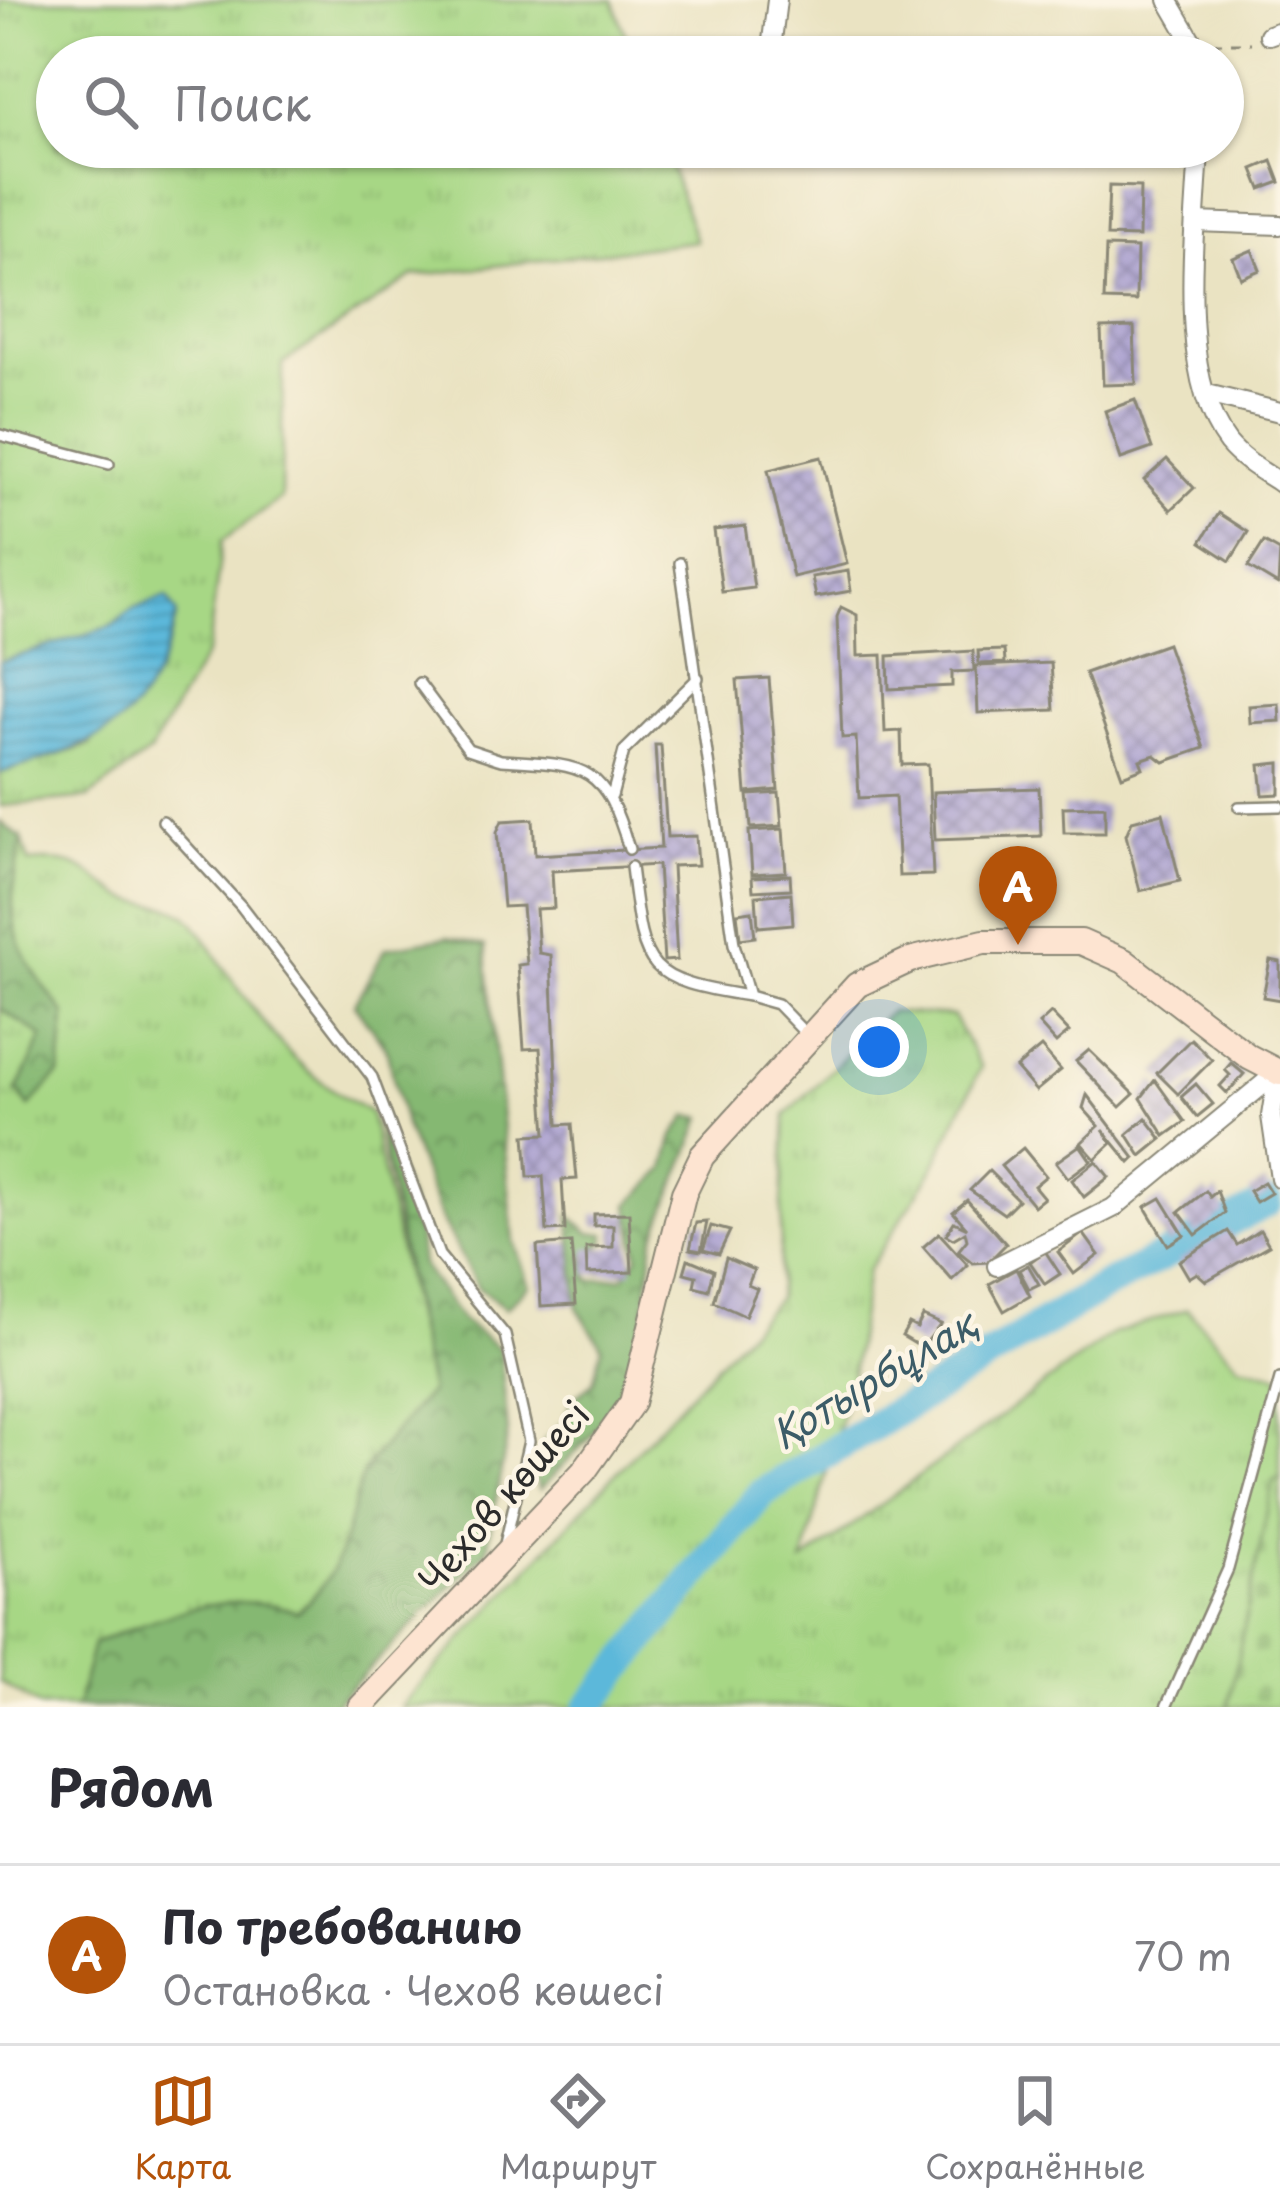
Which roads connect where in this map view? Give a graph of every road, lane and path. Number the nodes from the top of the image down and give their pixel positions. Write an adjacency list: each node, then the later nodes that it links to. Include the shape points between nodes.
1 (777, 0): 4 (street)
2 (1168, 0): 5 (street)
3 (1275, 33): 6 (path)
4 (773, 36)
5 (1194, 36)
6 (1244, 43)
7 (1198, 168): 8 (street)
8 (1195, 222): 9 (street); 10 (street, via 1195,336)
9 (1280, 224)
10 (1207, 394): 11 (street); 14 (street, via 1228,443)
11 (1280, 412)
12 (0, 435): 13 (lane)
13 (109, 464)
14 (1280, 483)
15 (680, 563): 16 (lane)
16 (698, 679): 18 (lane, via 624,751); 24 (lane, via 727,915)
17 (419, 682): 18 (lane, via 468,749 579,766)
18 (612, 796): 22 (lane)
19 (1280, 806): 20 (lane)
20 (1239, 807)
21 (163, 821): 30 (lane, via 241,906 372,1077 439,1256 505,1336 529,1441)
22 (629, 849)
23 (631, 867): 24 (lane, via 650,964 683,982)
24 (749, 996): 25 (lane, via 777,1004)
25 (808, 1036): 26 (main road, Чехов көшесі, via 857,985 910,960 984,942 1081,942 1124,961); 30 (main road, Чехов көшесі, via 702,1156 684,1193 632,1403 584,1472)
26 (1279, 1072): 27 (street, via 1271,1116); 28 (street, via 1113,1208)
27 (1280, 1178)
28 (997, 1266)
29 (1280, 1379): 32 (lane, via 1228,1569)
30 (501, 1559): 31 (main road, Чехов көшесі)
31 (361, 1707)
32 (1166, 1707)

